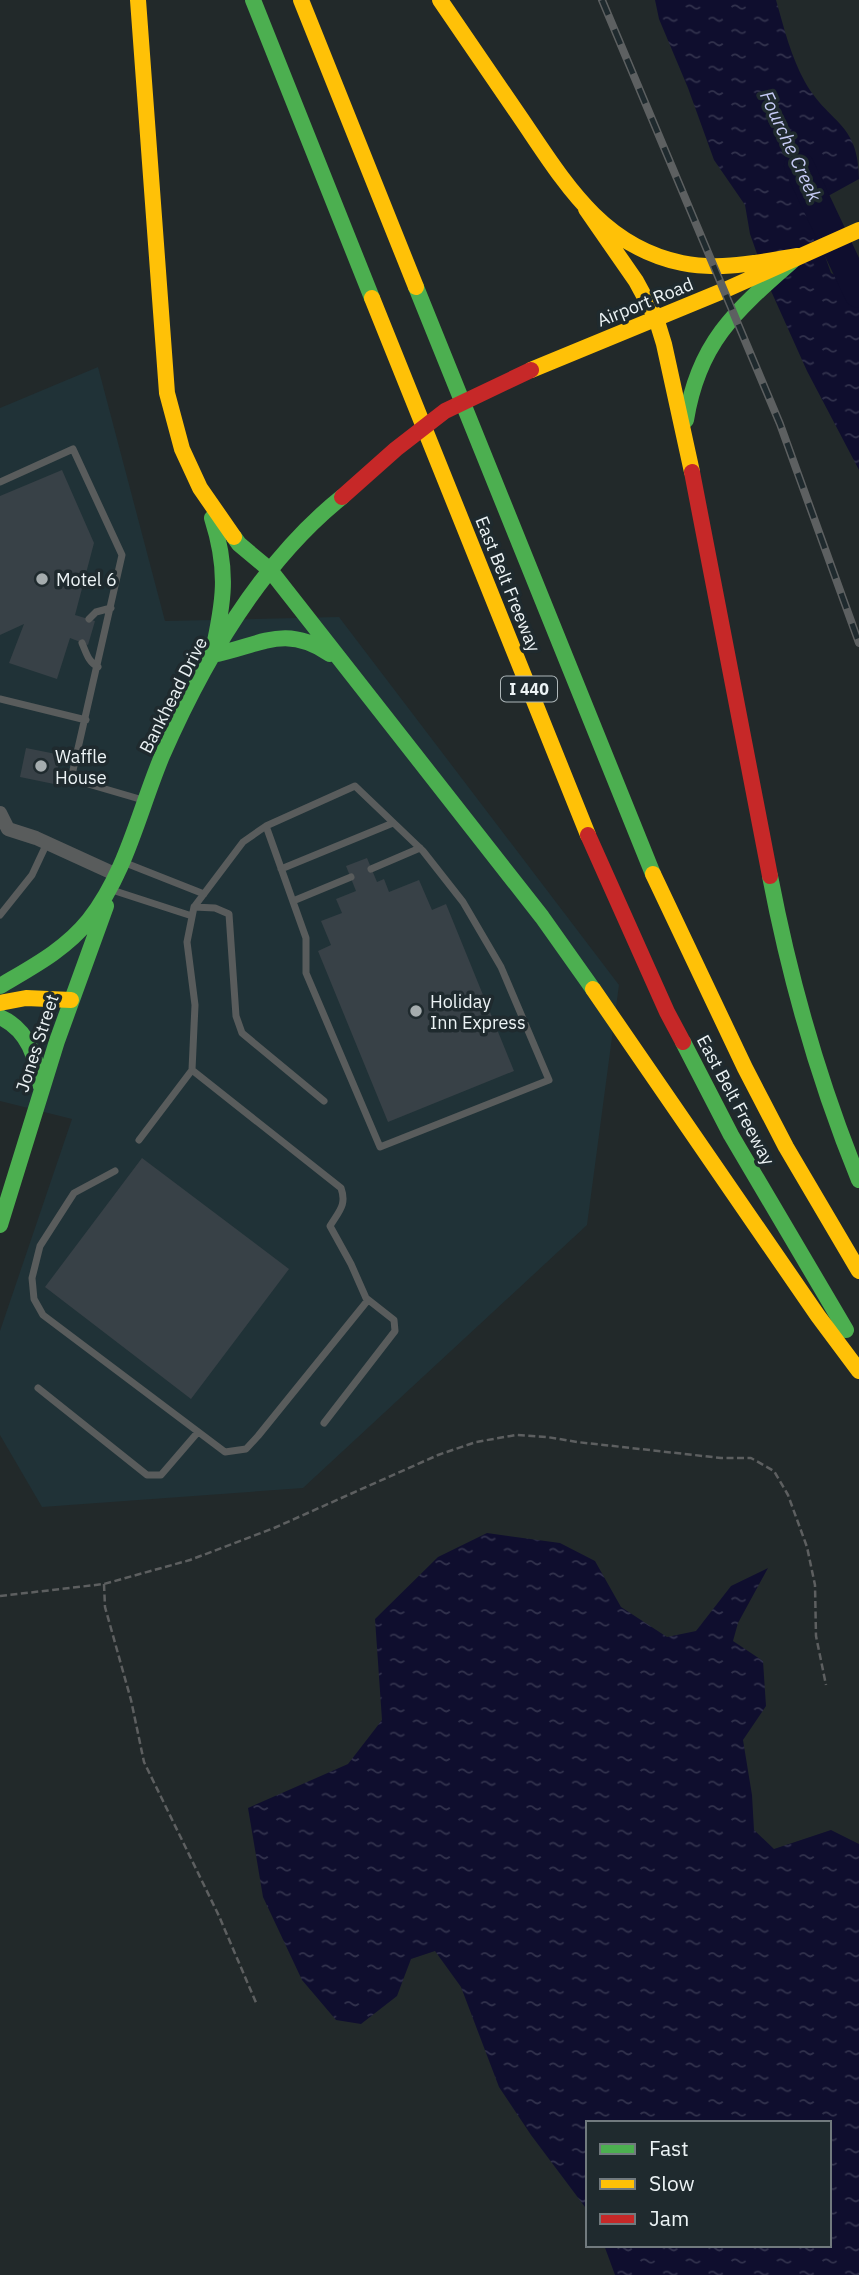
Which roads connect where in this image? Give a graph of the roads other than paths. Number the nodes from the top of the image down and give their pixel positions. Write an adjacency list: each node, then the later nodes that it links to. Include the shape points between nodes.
1 (138, 0): 12 (main road, via 167,393 182,449)
2 (253, 0): 50 (main road, East Belt Freeway / I 440, via 578,812 662,999 732,1135)
3 (301, 0): 48 (main road, East Belt Freeway / I 440, via 659,890 774,1125)
4 (440, 0): 5 (main road)
5 (586, 209): 7 (main road, via 633,246 673,262 729,266); 8 (main road)
6 (859, 229): 7 (main road, Airport Road)
7 (798, 256): 8 (main road, Airport Road); 10 (main road, via 743,305 705,353 687,404)
8 (656, 318): 9 (main road, Airport Road); 10 (main road)
9 (445, 411): 13 (main road, Bankhead Drive, via 327,509)
10 (685, 438): 46 (main road, via 793,983 832,1113)
11 (0, 482): 14 (lane, via 73,449 122,555)
12 (200, 488): 13 (main road, via 239,544); 17 (main road, via 221,544 224,567 223,603)
13 (270, 570): 17 (main road, Bankhead Drive); 19 (main road)
14 (111, 608): 15 (lane); 18 (lane)
15 (89, 619)
16 (82, 643): 18 (lane)
17 (212, 655): 19 (main road, via 289,637 320,645); 22 (main road, Bankhead Drive)
18 (98, 667): 21 (lane)
19 (346, 667): 51 (main road, via 542,917)
20 (0, 699): 21 (lane)
21 (86, 720): 22 (lane, via 71,779)
22 (144, 800): 30 (main road, Bankhead Drive)
23 (0, 813): 26 (street, via 8,829)
24 (393, 823): 25 (lane, via 355,786); 27 (lane); 28 (lane)
25 (266, 826): 28 (lane); 32 (lane, via 243,842)
26 (47, 843): 30 (street); 35 (lane, via 32,875)
27 (420, 848): 29 (lane); 33 (lane, via 463,902 501,967 549,1080 380,1147 306,973 306,938)
28 (281, 869): 33 (lane)
29 (371, 869)
30 (117, 876): 32 (lane); 36 (lane); 37 (main road, Bankhead Drive, via 69,942); 38 (main road, Jones Street)
31 (351, 877): 33 (lane)
32 (204, 894): 34 (lane)
33 (293, 901)
34 (194, 907): 36 (lane); 43 (lane, via 229,914 236,1016 242,1033)
35 (0, 915)
36 (192, 916): 41 (lane, via 187,942 195,1005)
37 (5, 984): 38 (main road, via 46,987)
38 (71, 1000): 39 (main road, via 26,998); 42 (main road, Jones Street)
39 (0, 1003)
40 (0, 1017): 42 (main road, via 24,1033)
41 (192, 1070): 44 (lane); 49 (lane, via 341,1188 343,1205 330,1226)
42 (42, 1092): 47 (main road, Jones Street)
43 (324, 1101)
44 (139, 1140)
45 (115, 1171): 54 (lane, via 74,1193 46,1236 32,1278 34,1299 43,1315)
46 (859, 1180)
47 (0, 1225)
48 (859, 1271)
49 (368, 1300): 53 (lane, via 394,1320 395,1331); 54 (lane, via 246,1449 225,1452)
50 (859, 1352)
51 (859, 1371)
52 (38, 1388): 54 (lane, via 147,1475 161,1475)
53 (324, 1423)
54 (198, 1432)

